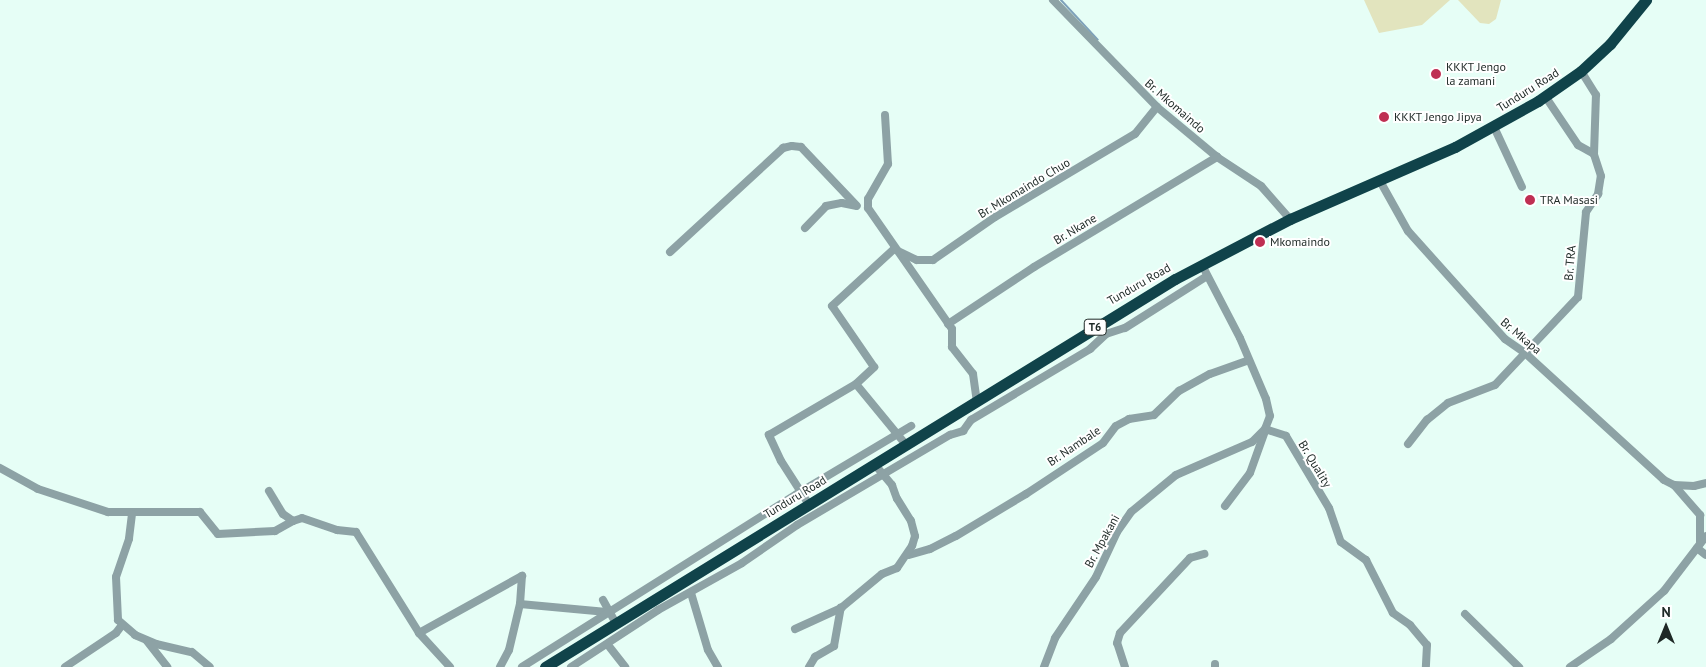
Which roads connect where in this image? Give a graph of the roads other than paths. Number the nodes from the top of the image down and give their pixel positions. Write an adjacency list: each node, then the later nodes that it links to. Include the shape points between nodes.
1 (1053, 0): 5 (street, Br. Mkomaindo)
2 (1646, 0): 3 (highway, Tunduru Road / T6, via 1610,44)
3 (1581, 71): 4 (highway, Tunduru Road / T6); 8 (street, Br. TRA, via 1596,95)
4 (1545, 96): 7 (highway, Tunduru Road / T6); 8 (street, via 1578,145)
5 (1156, 108): 9 (street, Br. Mkomaindo); 16 (street, Br. Mkomaindo Chuo, via 1135,134 995,217 933,260 917,260)
6 (885, 115): 13 (street, via 888,164 868,199)
7 (1494, 127): 10 (highway, Tunduru Road / T6); 11 (street)
8 (1594, 154): 20 (street, Br. TRA, via 1600,176 1598,194 1586,212 1578,297)
9 (1217, 157): 14 (street, Br. Mkomaindo, via 1261,186); 19 (street, Br. Nkane, via 1034,267)
10 (1380, 181): 14 (highway, Tunduru Road / T6); 20 (street, Br. Mkapa, via 1408,230 1479,313 1505,339)
11 (1522, 187)
12 (857, 206): 13 (street); 15 (street, via 842,203 826,206); 17 (street, via 801,147 783,148)
13 (868, 208): 16 (street)
14 (1290, 219): 18 (highway, Tunduru Road / T6)
15 (805, 228)
16 (894, 249): 19 (street); 22 (street, via 832,306 874,367)
17 (670, 252)
18 (1204, 271): 21 (street); 23 (highway, Tunduru Road / T6, via 1114,315); 31 (street, via 1125,328 1106,334 1090,349 971,420 963,431 950,435)
19 (948, 324): 23 (street, via 952,329 952,346 973,374)
20 (1525, 353): 27 (street, Br. TRA, via 1496,386 1448,403 1427,420); 33 (street, Br. Mkapa, via 1664,480)
21 (1249, 360): 25 (street, via 1270,416); 43 (street, Br. Nambale, via 1210,374 1179,391 1154,415 1129,418 1116,426 1103,443 1026,494 956,536)
22 (856, 384): 26 (street); 35 (street, via 769,435)
23 (977, 402): 28 (highway, Tunduru Road / T6)
24 (911, 426): 26 (street)
25 (1265, 429): 37 (street, via 1250,473); 68 (street, Br. Mpakani, via 1252,442 1176,475 1131,512 1117,532 1096,577 1055,638); 70 (street, Br. Quality, via 1286,436 1329,508 1341,542 1366,560 1393,613 1410,625 1427,645)
26 (897, 435): 28 (street); 35 (street)
27 (1408, 444)
28 (907, 446): 29 (highway, Tunduru Road / T6)
29 (875, 465): 31 (street); 36 (highway, Tunduru Road / T6)
30 (0, 468): 38 (street, via 38,489 108,512)
31 (884, 476): 43 (street, via 911,521 915,536); 45 (street)
32 (1706, 482): 33 (street, via 1694,486)
33 (1674, 485): 41 (street, Br. Mkapa, via 1700,516)
34 (269, 491): 39 (street, via 283,514)
35 (800, 492): 36 (street); 49 (street)
36 (808, 503): 51 (highway, Tunduru Road / T6)
37 (1225, 506)
38 (132, 514): 39 (street, via 200,512 218,534 275,531); 52 (street, via 116,577 117,612)
39 (292, 521): 54 (street, via 302,518 337,530 356,532)
40 (1706, 536): 41 (street)
41 (1699, 546): 44 (street); 72 (street, via 1664,591 1611,639)
42 (1204, 554): 69 (street, via 1190,558 1120,633 1117,644)
43 (909, 555): 48 (street, via 897,568 882,574)
44 (1706, 555)
45 (691, 593): 56 (street, via 658,610); 66 (street, via 708,650)
46 (604, 600): 49 (street)
47 (520, 604): 49 (street); 54 (street, via 522,576); 61 (street, via 509,650)
48 (841, 608): 53 (street); 67 (street, via 834,646 815,657)
49 (609, 611): 51 (street); 62 (street)
50 (1465, 614): 71 (street)
51 (615, 622): 63 (highway, Tunduru Road / T6)
52 (122, 625): 55 (street); 57 (street, via 116,634)
53 (795, 629)
54 (419, 633): 60 (street)
55 (145, 640): 58 (street); 59 (street, via 192,652)
56 (608, 645): 64 (street); 65 (street)
57 (65, 667)
58 (167, 667)
59 (210, 667)
60 (450, 667)
61 (500, 667)
62 (522, 667)
63 (545, 667)
64 (571, 667)
65 (624, 667)
66 (718, 667)
67 (809, 667)
68 (1044, 667)
69 (1125, 667)
70 (1426, 667)
71 (1518, 667)
72 (1570, 667)

